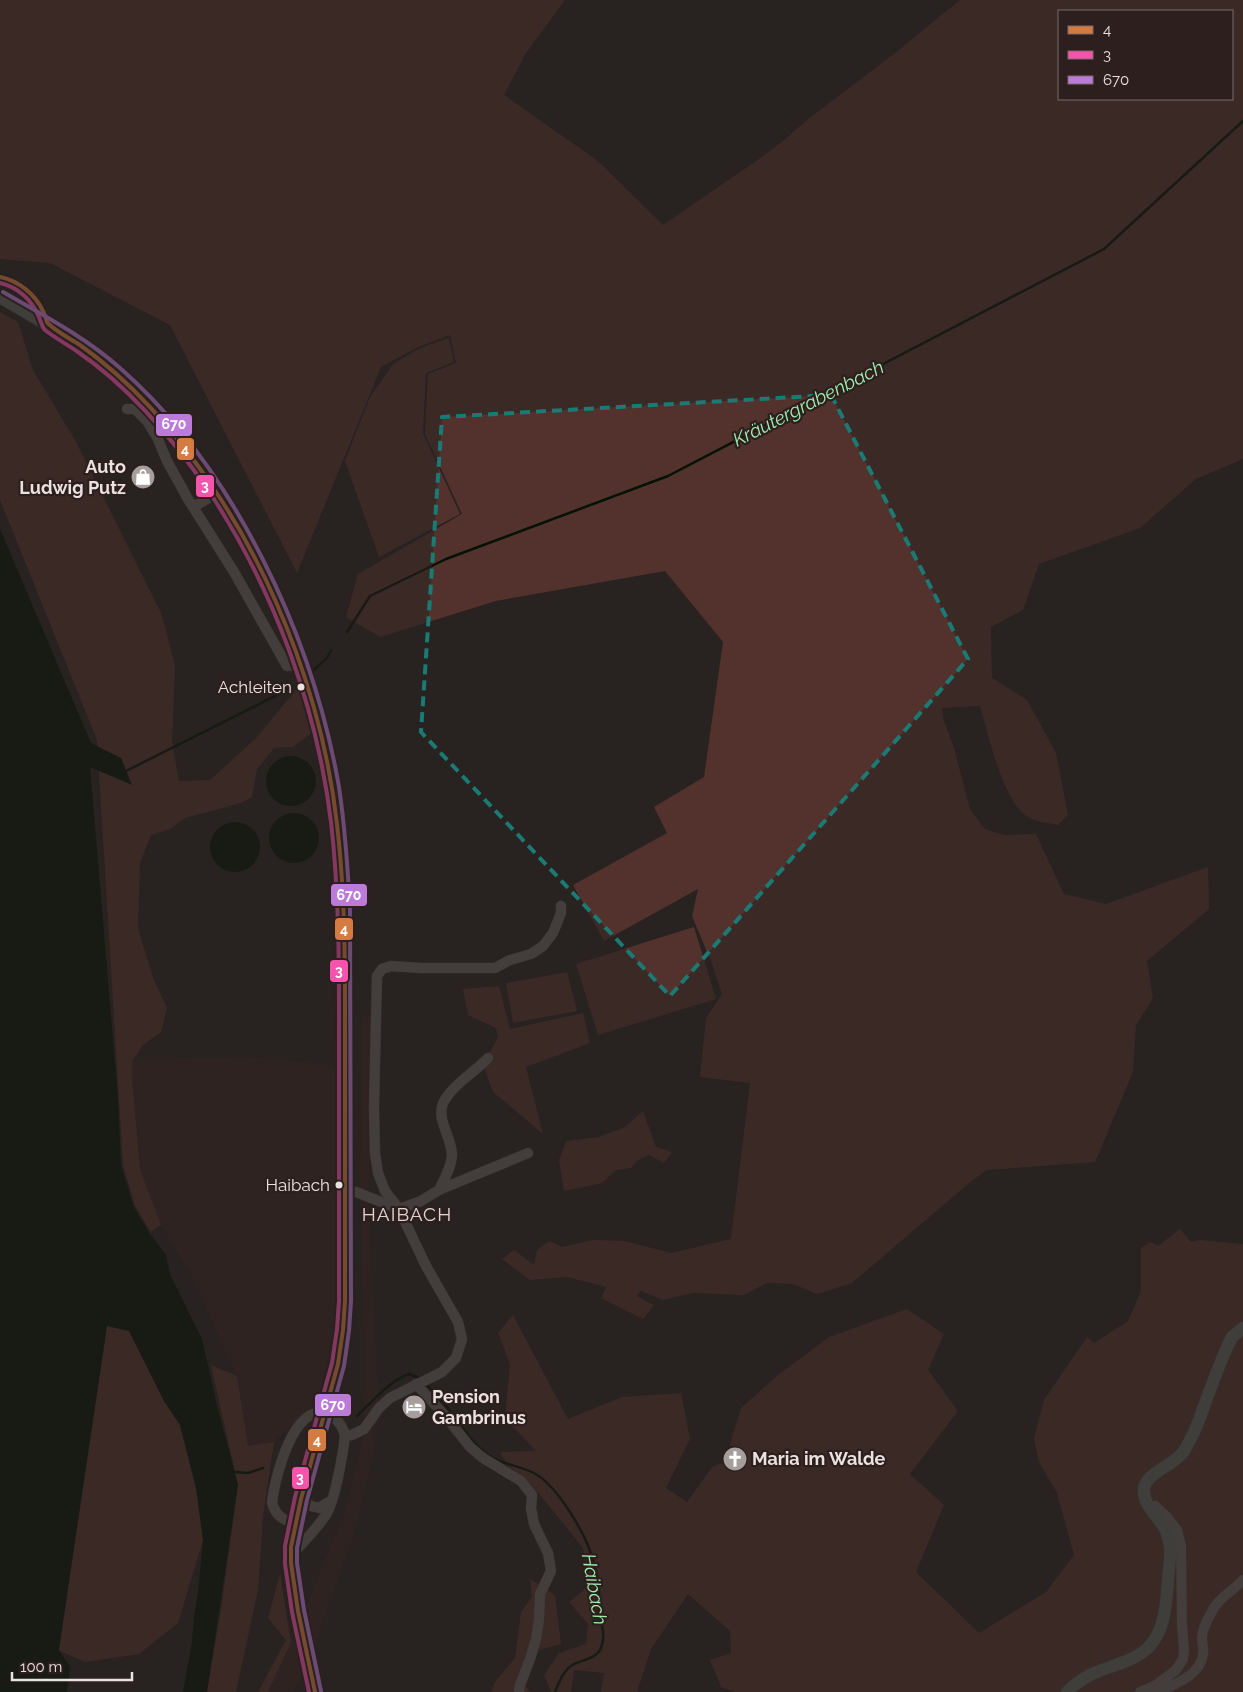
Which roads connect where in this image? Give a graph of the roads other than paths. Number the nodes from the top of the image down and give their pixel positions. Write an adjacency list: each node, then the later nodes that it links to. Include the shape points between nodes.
1 (0, 297): 3 (main road, via 48,324 105,364)
2 (128, 408): 4 (street, via 135,409)
3 (170, 427): 4 (street); 5 (main road)
4 (157, 437): 6 (street)
5 (218, 492): 6 (street); 7 (main road, via 268,584)
6 (193, 507): 7 (street, via 287,666)
7 (300, 665): 12 (main road, via 332,787 343,875 347,971)
8 (561, 906): 13 (street, via 553,933 542,946 531,954 495,968 391,966 382,969 377,976 375,1153 385,1191)
9 (488, 1058): 11 (street, via 444,1099 441,1118 452,1154)
10 (528, 1153): 11 (street)
11 (439, 1190): 13 (street)
12 (345, 1191): 13 (street, via 356,1192); 17 (main road, bridge, via 343,1330 338,1364)
13 (399, 1209): 15 (street, via 458,1322 462,1339 456,1358 442,1372)
14 (1243, 1328): 19 (main road, via 1232,1337 1184,1452 1145,1484 1144,1496)
15 (418, 1383): 16 (street, via 390,1398 364,1429); 24 (street, via 470,1447 521,1481 532,1495 534,1524 548,1553 551,1570 540,1594 536,1639)
16 (345, 1436): 18 (street); 20 (street, via 338,1422 321,1413 304,1420 294,1433 284,1453 272,1503 280,1518)
17 (301, 1499): 18 (street, via 319,1508); 20 (main road)
18 (332, 1499): 21 (street, via 327,1513)
19 (1151, 1510): 25 (main road, via 1166,1532 1170,1550 1167,1601 1160,1629 1143,1653 1087,1675); 26 (street, via 1155,1506 1167,1517 1179,1538 1184,1651 1176,1670)
20 (295, 1524): 21 (main road)
21 (291, 1556): 23 (main road, via 298,1611)
22 (1243, 1580): 27 (street, via 1223,1596 1211,1612 1202,1636 1204,1653 1201,1664 1183,1680)
23 (315, 1692)
24 (519, 1692)
25 (1066, 1692)
26 (1140, 1692)
27 (1158, 1692)

